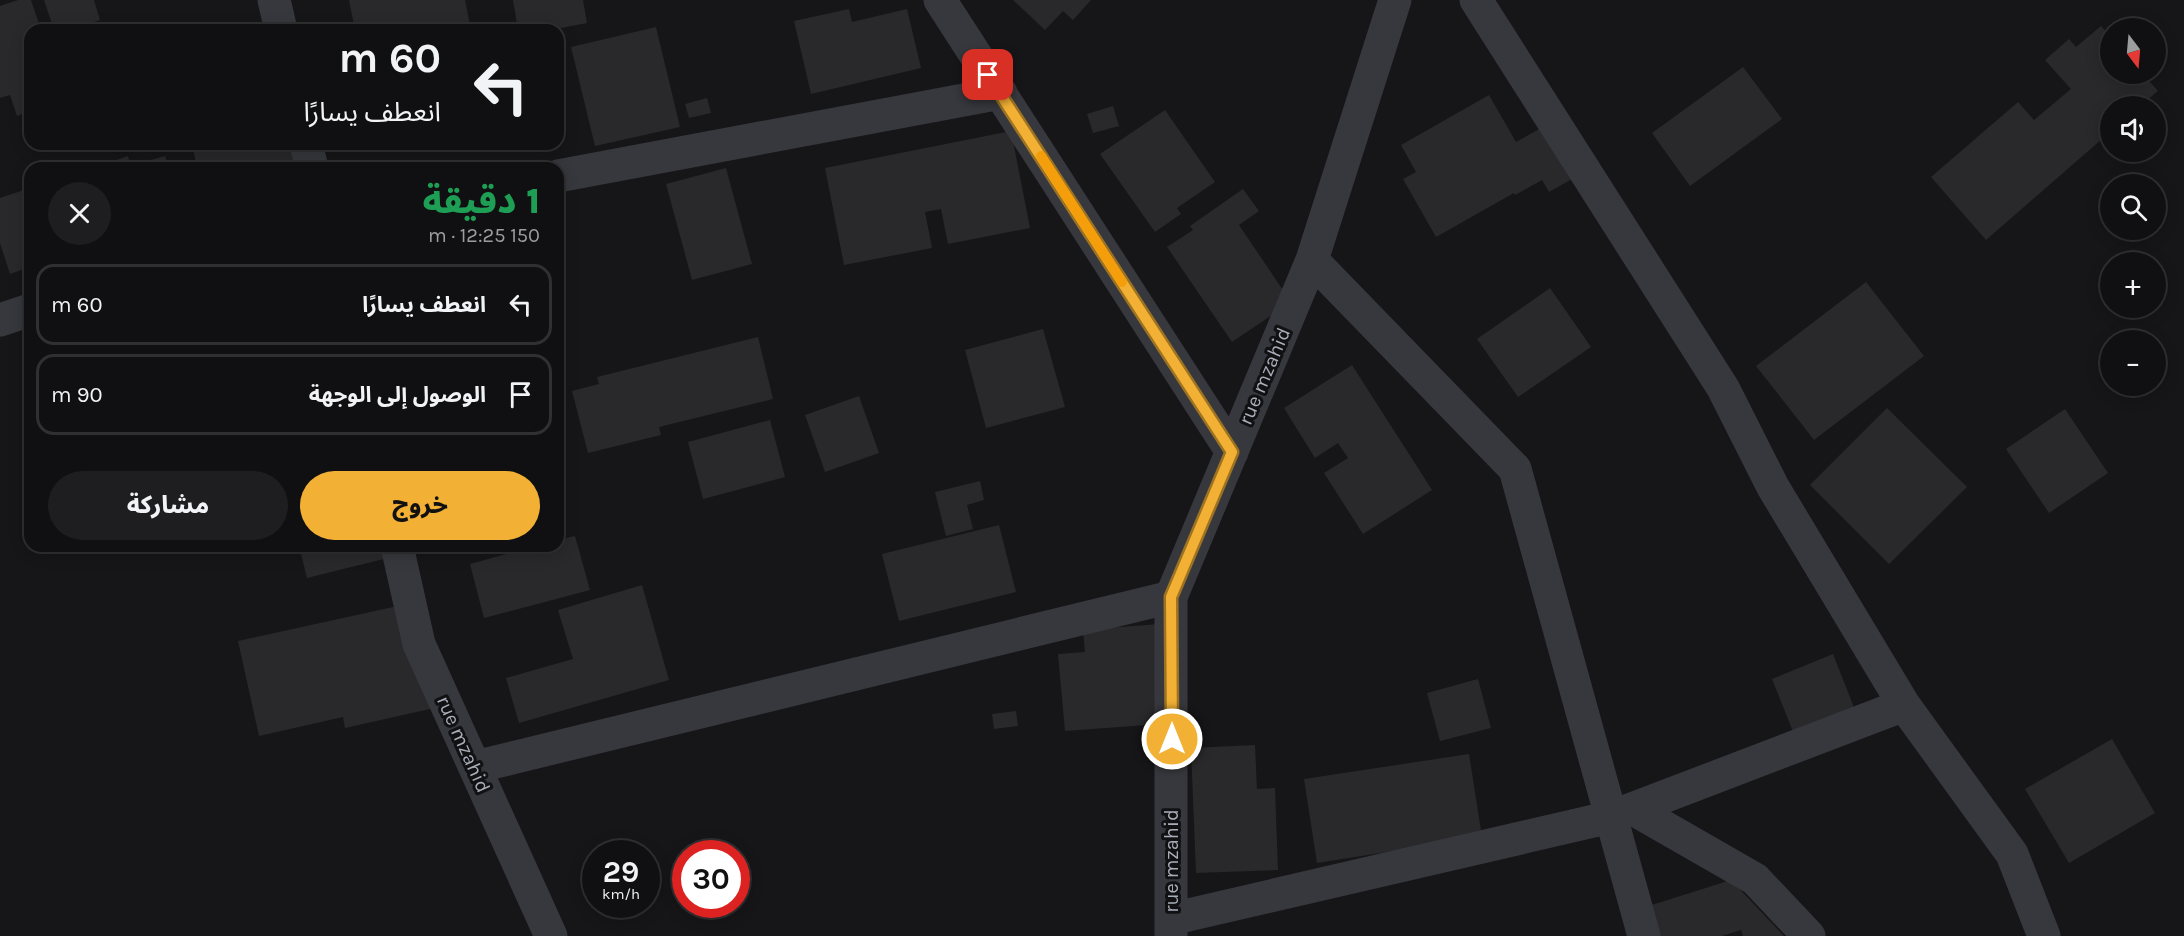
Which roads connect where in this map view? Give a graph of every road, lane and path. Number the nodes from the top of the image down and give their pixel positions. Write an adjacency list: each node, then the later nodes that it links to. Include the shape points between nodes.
1 (274, 0): 5 (street)
2 (940, 0): 6 (street)
3 (1395, 0): 8 (street, rue mzahid)
4 (1476, 0): 14 (street, via 1723,388 1773,488)
5 (280, 24)
6 (1000, 93): 7 (street); 11 (street)
7 (564, 175)
8 (1312, 260): 11 (street, rue mzahid); 16 (street, via 1515,469)
9 (24, 312): 10 (street)
10 (0, 320)
11 (1232, 452): 13 (street, rue mzahid)
12 (398, 552): 15 (street, rue mzahid, via 419,644)
13 (1171, 597): 15 (street); 17 (street, rue mzahid)
14 (1904, 705): 16 (street); 21 (street, via 2012,854)
15 (475, 767): 18 (street, rue mzahid)
16 (1622, 813): 17 (street); 19 (street); 20 (street, via 1755,879)
17 (1171, 927)
18 (551, 936)
19 (1644, 936)
20 (1809, 936)
21 (2044, 936)

